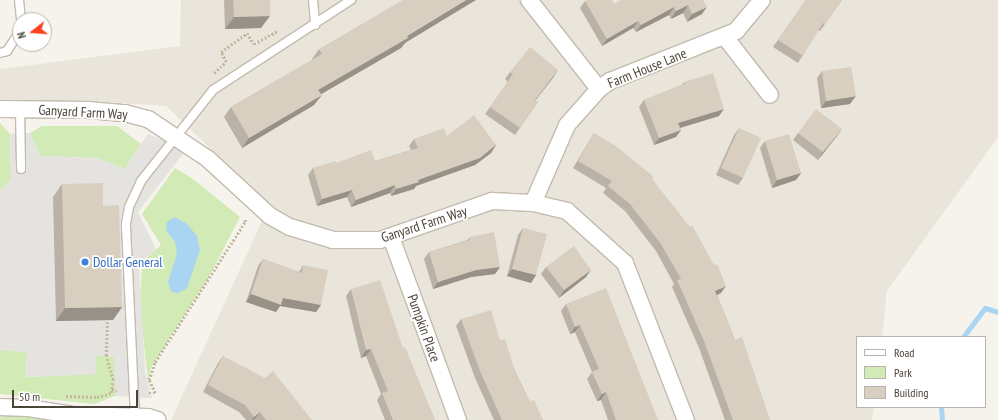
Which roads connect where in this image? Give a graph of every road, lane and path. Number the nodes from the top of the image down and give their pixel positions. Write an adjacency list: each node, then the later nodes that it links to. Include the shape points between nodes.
1 (19, 0): 6 (lane)
2 (313, 0): 7 (lane)
3 (351, 0): 7 (lane)
4 (529, 0): 13 (street)
5 (762, 0): 9 (street, Farm House Lane, via 736,32)
6 (20, 12)
7 (314, 25): 17 (lane, via 213,90)
8 (276, 31): 12 (path, via 254,44 247,33 221,52 226,62)
9 (725, 37): 13 (street, Farm House Lane, via 610,81); 14 (street)
10 (12, 43): 11 (lane, via 7,51)
11 (0, 53)
12 (208, 78)
13 (599, 89): 19 (street, Farm House Lane, via 567,124)
14 (770, 95)
15 (0, 109): 16 (street, Ganyard Farm Way)
16 (20, 110): 17 (street, Ganyard Farm Way, via 125,112 148,119); 18 (lane)
17 (175, 135): 21 (street, Ganyard Farm Way, via 208,159 270,216 290,227 333,240 380,240); 29 (lane, via 141,181 129,207 126,224)
18 (20, 169)
19 (533, 202): 21 (street, Ganyard Farm Way, via 492,201); 33 (street, Ganyard Farm Way, via 567,211 625,263)
20 (245, 218): 25 (path, via 245,222 155,362 149,380 156,393)
21 (391, 237): 32 (street, Pumpkin Place)
22 (107, 322): 23 (path, via 106,356 113,380)
23 (112, 389): 24 (path); 26 (path, via 111,393 97,397)
24 (117, 391)
25 (149, 392)
26 (58, 395)
27 (0, 407): 28 (street, via 28,408)
28 (74, 415): 29 (street); 30 (street)
29 (135, 417): 31 (street)
30 (56, 420)
31 (158, 420)
32 (458, 420)
33 (686, 420)

